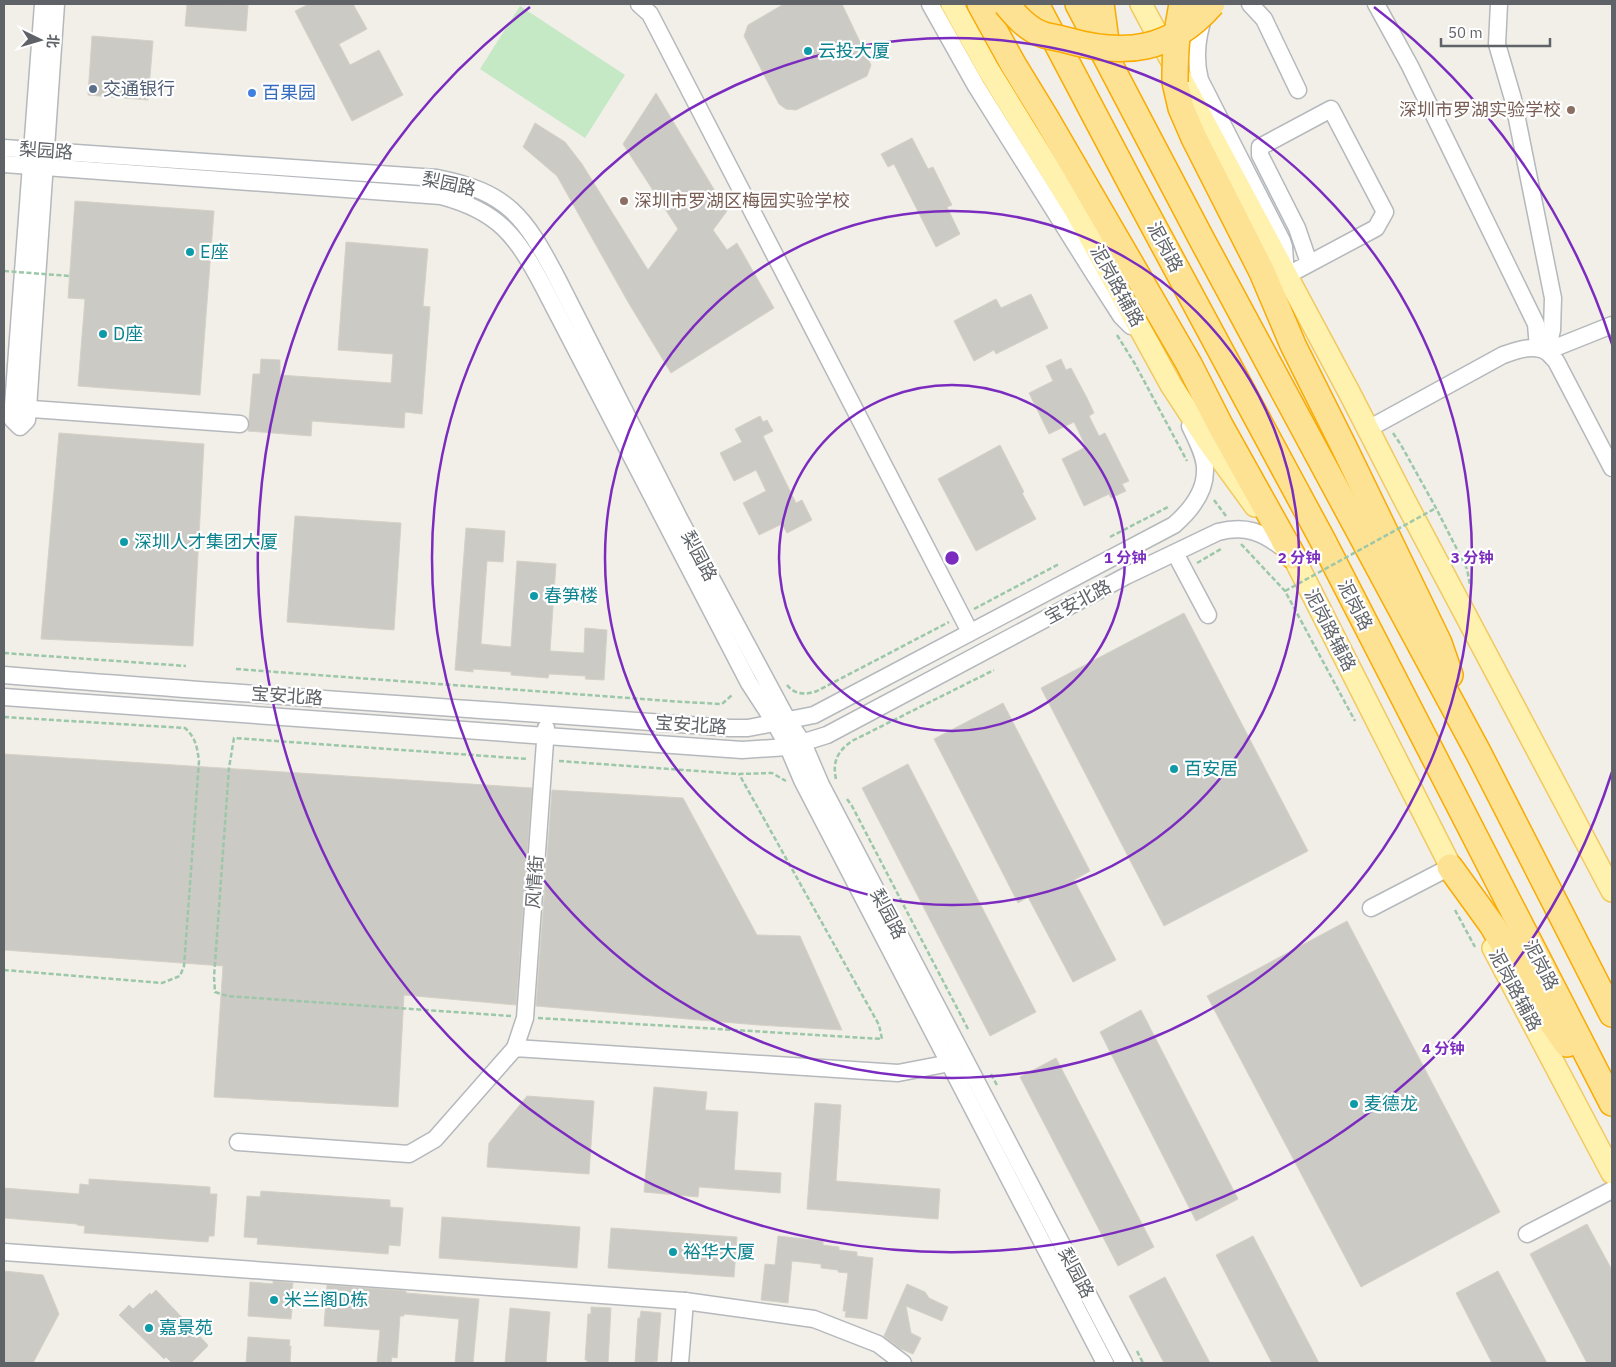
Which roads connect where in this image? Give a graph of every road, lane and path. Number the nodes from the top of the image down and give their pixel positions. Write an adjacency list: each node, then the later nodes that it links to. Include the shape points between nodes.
1 (43, 4): 23 (street)
2 (56, 4): 23 (street)
3 (640, 4): 59 (street, via 650,14)
4 (930, 4): 32 (street, via 976,86 1094,274 1122,316)
5 (952, 4): 32 (main road, 泥岗路辅路, via 1075,210)
6 (980, 4): 33 (highway)
7 (1006, 4): 15 (highway, bridge, via 1021,21 1042,35 1090,46 1124,49 1161,42 1178,34)
8 (1036, 4): 46 (highway, 泥岗路)
9 (1078, 4): 19 (highway, 泥岗路)
10 (1101, 4): 19 (highway)
11 (1141, 4): 20 (main road)
12 (1182, 4): 20 (highway, bridge, via 1174,51)
13 (1195, 4): 20 (main road, via 1188,30)
14 (1208, 4): 29 (street, via 1197,43 1200,80 1282,242)
15 (1212, 4)
16 (1250, 4): 21 (street, via 1264,19)
17 (1376, 4): 31 (street, via 1410,66 1536,324)
18 (1499, 4): 31 (street, via 1497,44 1513,99 1553,298 1552,330)
19 (1110, 65): 76 (highway, 泥岗路)
20 (1183, 89): 27 (highway, via 1181,108); 29 (main road)
21 (1298, 90)
22 (4, 148): 23 (street, 梨园路)
23 (39, 158): 24 (street, 梨园路); 35 (street); 73 (street, 梨园路, via 424,194 460,201 499,222 527,255 749,683)
24 (4, 164)
25 (1309, 263): 25 (street, via 1376,228 1385,212 1331,109 1260,147 1260,155 1297,228); 29 (street)
26 (4, 271): 28 (path, bridge)
27 (1262, 272): 40 (main road, via 1355,428); 76 (highway, via 1293,345 1439,643)
28 (70, 276)
29 (1286, 276): 37 (main road)
30 (1612, 325): 31 (street)
31 (1542, 350): 37 (street, via 1520,350 1502,355); 39 (street, via 1556,361)
32 (1153, 351): 34 (main road, 泥岗路辅路)
33 (1189, 364): 46 (highway, via 1296,516); 52 (highway)
34 (1171, 385): 52 (main road, 泥岗路辅路, via 1207,440); 61 (street, 宝安北路, via 1204,460 1201,488 1188,513 1174,525)
35 (15, 407): 36 (street)
36 (240, 424)
37 (1368, 429): 40 (main road)
38 (1393, 433): 43 (path)
39 (1612, 468)
40 (1404, 499): 83 (main road)
41 (1214, 500): 44 (path)
42 (1173, 504): 45 (path)
43 (1436, 508): 55 (path); 57 (path, bridge)
44 (1226, 518)
45 (1110, 537)
46 (1322, 539): 93 (highway, 泥岗路)
47 (1247, 540): 48 (path)
48 (1238, 541)
49 (1224, 547): 54 (path)
50 (1245, 549): 57 (path)
51 (1175, 553): 52 (street, 宝安北路, via 1232,528 1260,533); 60 (street); 75 (street, 宝安北路, via 828,735)
52 (1293, 556): 82 (main road, 泥岗路辅路)
53 (1058, 564): 59 (path)
54 (1192, 565)
55 (1468, 568)
56 (1290, 587): 58 (path)
57 (1285, 591): 62 (path, via 1324,663)
58 (1294, 595)
59 (962, 615): 61 (street); 68 (path, via 817,691 800,693 791,690)
60 (1208, 615)
61 (970, 632): 73 (street, 宝安北路, via 814,715)
62 (1318, 643)
63 (4, 652): 64 (path)
64 (186, 666)
65 (236, 669): 69 (path, via 722,704)
66 (994, 670): 79 (path, via 852,741 839,753 834,766)
67 (4, 675): 71 (street, 宝安北路)
68 (785, 682)
69 (732, 696)
70 (4, 697): 74 (street, 宝安北路)
71 (547, 714): 73 (street, 宝安北路, via 730,728); 74 (street, 风情街)
72 (4, 717): 86 (path, via 185,728 197,744 199,761 184,966 180,976 162,983)
73 (782, 722): 75 (street, 梨园路)
74 (546, 737): 75 (street, 宝安北路, via 742,750); 77 (street, 风情街)
75 (795, 745): 92 (street, 梨园路, via 802,780)
76 (1478, 752): 85 (highway, 泥岗路)
77 (544, 760): 78 (path); 89 (street, 风情街); 89 (path, via 234,738 229,768 215,992 227,996)
78 (739, 774): 80 (path, via 772,773); 89 (path, via 879,1026 882,1039)
79 (838, 784)
80 (790, 785)
81 (844, 795): 90 (path)
82 (1450, 867): 84 (street); 93 (highway, via 1492,925 1541,1007); 95 (main road, 泥岗路辅路)
83 (1612, 891)
84 (1371, 908)
85 (1572, 935): 87 (highway); 88 (highway, 泥岗路)
86 (4, 970)
87 (1612, 983)
88 (1612, 1014)
89 (525, 1018): 91 (street, 风情街)
90 (969, 1032)
91 (515, 1048): 92 (street, via 898,1073); 94 (street, via 435,1139 409,1154)
92 (956, 1060): 102 (street, 梨园路); 103 (street, 梨园路)
93 (1611, 1100)
94 (238, 1142)
95 (1612, 1173)
96 (1612, 1190): 97 (street)
97 (1527, 1234)
98 (4, 1252): 99 (street)
99 (685, 1300): 100 (street); 101 (street, via 814,1319 878,1344)
100 (680, 1363)
101 (903, 1363)
102 (1105, 1363)
103 (1124, 1363)

